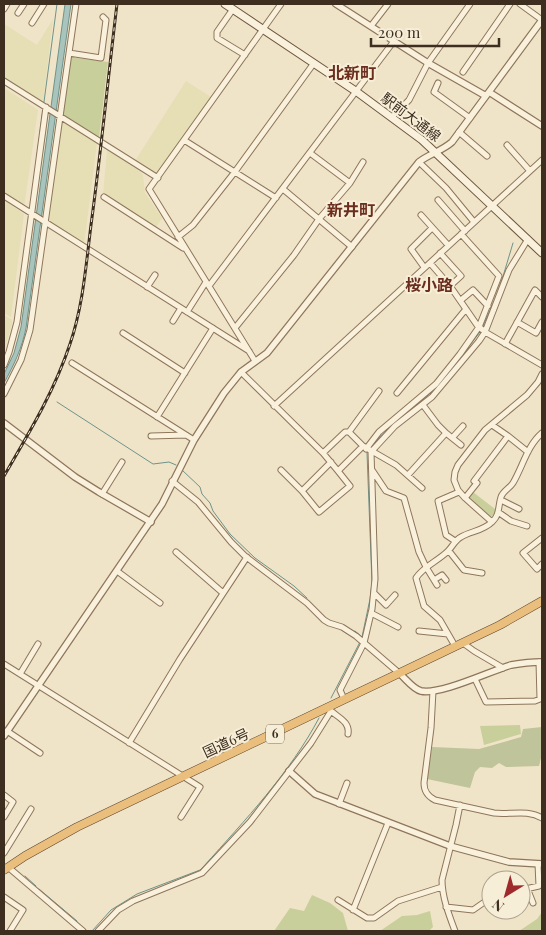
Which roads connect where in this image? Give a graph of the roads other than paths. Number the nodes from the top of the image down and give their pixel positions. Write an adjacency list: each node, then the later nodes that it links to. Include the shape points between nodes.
1 (7, 4): 13 (street)
2 (24, 4): 14 (street)
3 (44, 4): 17 (street)
4 (76, 4): 21 (street)
5 (225, 4): 12 (main road, 駅前大通線)
6 (279, 4): 19 (street)
7 (336, 4): 18 (street)
8 (388, 4): 18 (street)
9 (470, 4): 23 (street)
10 (510, 4): 25 (street)
11 (520, 4): 16 (street)
12 (235, 6): 19 (main road, 駅前大通線); 22 (street, via 216,32 217,38)
13 (4, 9)
14 (18, 13)
15 (103, 17): 21 (street, via 106,20 102,58)
16 (542, 20): 29 (street)
17 (32, 23)
18 (371, 26): 20 (street)
19 (264, 29): 22 (street); 24 (main road, 駅前大通線)
20 (394, 42): 23 (street); 28 (street)
21 (69, 53): 31 (street)
22 (245, 55): 36 (street)
23 (428, 62): 29 (street); 32 (street, via 409,100)
24 (314, 63): 28 (main road, 駅前大通線); 45 (street)
25 (463, 72)
26 (4, 81): 30 (street)
27 (438, 83): 33 (street, via 434,92)
28 (357, 92): 32 (main road, 駅前大通線); 39 (street)
29 (488, 94): 33 (street); 34 (street)
30 (47, 108): 31 (street); 54 (street)
31 (59, 115): 46 (street); 57 (street)
32 (392, 117): 38 (main road, 駅前大通線)
33 (470, 118): 35 (street)
34 (542, 126)
35 (459, 132): 38 (street, via 448,146); 40 (street)
36 (184, 140): 45 (street); 46 (street)
37 (507, 145): 44 (street)
38 (436, 152): 43 (street); 53 (main road, 駅前大通線)
39 (310, 153): 47 (street); 48 (street)
40 (487, 156)
41 (542, 160): 44 (street)
42 (364, 162): 47 (street)
43 (419, 162): 58 (street); 64 (street)
44 (530, 171): 53 (street)
45 (234, 172): 51 (street); 61 (street, via 193,225)
46 (158, 178): 61 (street, via 148,189)
47 (350, 183): 56 (street)
48 (283, 189): 51 (street); 56 (street)
49 (4, 196): 54 (street)
50 (104, 197): 65 (street)
51 (276, 198): 71 (street)
52 (438, 200): 60 (street)
53 (492, 205): 58 (street); 62 (main road, 駅前大通線)
54 (33, 215): 57 (street); 92 (street, via 17,322)
55 (421, 215): 59 (street)
56 (319, 219): 64 (street); 85 (street)
57 (44, 222): 73 (street); 99 (street, via 30,330 21,360)
58 (474, 222): 60 (street)
59 (432, 228): 63 (street); 69 (street, via 411,249)
60 (463, 232): 63 (street); 76 (street, via 499,276)
61 (178, 237): 65 (street)
62 (528, 240): 67 (main road, 駅前大通線); 86 (street, via 509,270)
63 (448, 246): 66 (street)
64 (352, 247): 90 (street, via 267,353)
65 (186, 250): 71 (street)
66 (440, 253): 68 (street); 72 (street, via 461,276)
67 (542, 253)
68 (430, 263): 69 (street); 72 (street)
69 (424, 267): 101 (street)
70 (154, 275): 73 (street)
71 (208, 284): 79 (street); 85 (street)
72 (450, 286): 75 (street)
73 (147, 287): 77 (street)
74 (542, 297): 81 (street, via 535,290)
75 (461, 300): 76 (street, via 473,290); 78 (street)
76 (488, 306): 83 (street)
77 (181, 308): 79 (street); 80 (street)
78 (466, 309): 83 (street); 98 (street)
79 (187, 312): 84 (street)
80 (173, 321)
81 (517, 322): 82 (street, via 536,333); 88 (street)
82 (542, 322)
83 (479, 327): 86 (street); 115 (street, via 436,384)
84 (213, 328): 89 (street); 94 (street)
85 (235, 328): 89 (street)
86 (485, 332): 88 (street); 100 (street)
87 (123, 333): 94 (street)
88 (505, 344): 93 (street)
89 (249, 351): 90 (street)
90 (255, 361): 95 (street)
91 (72, 363): 102 (street)
92 (4, 365)
93 (542, 365)
94 (185, 372): 102 (street)
95 (241, 372): 101 (street); 113 (street)
96 (542, 374): 104 (street, via 527,395)
97 (379, 391): 106 (street)
98 (396, 393)
99 (4, 394)
100 (423, 405): 107 (street); 116 (street, via 395,426)
101 (274, 406): 118 (street)
102 (157, 417): 109 (street)
103 (4, 423): 129 (street)
104 (492, 425): 111 (street); 128 (street, via 458,465 454,480)
105 (464, 426): 112 (street)
106 (349, 432): 115 (street); 118 (street, via 345,432)
107 (446, 433): 112 (street); 124 (street)
108 (542, 433): 117 (street)
109 (186, 435): 110 (street); 113 (street)
110 (151, 436)
111 (508, 436): 117 (street); 130 (street)
112 (452, 438): 114 (street)
113 (194, 440): 125 (street)
114 (461, 445)
115 (364, 448): 116 (street); 122 (street)
116 (372, 452): 123 (street); 124 (street)
117 (528, 452): 131 (street)
118 (323, 453): 120 (street)
119 (122, 462): 129 (street)
120 (331, 462): 122 (street); 127 (street)
121 (281, 470): 127 (street)
122 (338, 470): 127 (street, via 350,486 319,512)
123 (372, 470): 143 (street, via 386,492 404,498); 148 (street)
124 (408, 475): 126 (street)
125 (172, 481): 134 (street); 141 (street, via 198,502)
126 (422, 488)
127 (302, 491)
128 (459, 492): 130 (street); 138 (street, via 438,501 446,535)
129 (102, 494): 134 (street)
130 (464, 498): 135 (street)
131 (501, 500): 132 (street); 133 (street)
132 (520, 509)
133 (498, 512): 135 (street); 136 (street)
134 (151, 522): 144 (street)
135 (492, 522): 138 (street)
136 (527, 526)
137 (542, 538): 142 (street, via 522,553 537,568)
138 (455, 541): 139 (street)
139 (449, 551): 143 (street); 145 (street, via 464,570)
140 (176, 552): 147 (street)
141 (247, 557): 147 (street); 156 (street, via 324,620 342,627)
142 (542, 564)
143 (426, 568): 146 (street, via 436,582 442,575); 155 (street, via 416,578 420,596 424,606 440,620)
144 (117, 571): 151 (street); 166 (street)
145 (482, 573)
146 (446, 580)
147 (224, 592): 172 (street)
148 (374, 593): 149 (street, via 386,605); 152 (street)
149 (395, 595)
150 (542, 601): 157 (highway, 国道6号 / 6)
151 (160, 603)
152 (371, 613): 153 (street); 156 (street)
153 (398, 627)
154 (419, 631): 155 (street)
155 (448, 634): 159 (street)
156 (364, 643): 164 (street); 168 (street, via 340,690)
157 (464, 643): 159 (highway, 国道6号 / 6); 162 (street)
158 (38, 644): 163 (street)
159 (455, 646): 164 (highway, 国道6号 / 6)
160 (541, 662): 162 (street); 165 (street, via 540,699 535,701 486,702)
161 (4, 664): 163 (street)
162 (503, 668): 165 (street)
163 (20, 674): 166 (street)
164 (400, 674): 167 (street, via 414,688); 168 (highway, 国道6号 / 6)
165 (475, 679): 167 (street)
166 (38, 685): 170 (street); 172 (street)
167 (433, 691): 179 (street, via 424,788 434,800)
168 (344, 700): 169 (highway, 国道6号 / 6)
169 (329, 710): 171 (street, via 347,723); 174 (street, via 311,743); 175 (highway, 国道6号 / 6)
170 (6, 733): 173 (street)
171 (348, 734)
172 (129, 743): 175 (street)
173 (40, 753)
174 (289, 771): 178 (street, via 315,794); 200 (street, via 250,822 202,873 132,901 118,910)
175 (184, 777): 182 (street, via 200,787); 188 (highway, 国道6号 / 6, via 77,827)
176 (347, 783): 178 (street)
177 (4, 795): 181 (street, via 13,802)
178 (339, 804): 184 (street)
179 (460, 805): 183 (street, via 504,814 527,813); 185 (street)
180 (31, 809): 186 (street)
181 (4, 817)
182 (181, 817)
183 (542, 818)
184 (388, 823): 185 (street); 197 (street)
185 (450, 846): 187 (street, via 509,862); 189 (street)
186 (4, 853)
187 (540, 864): 190 (street, via 539,886)
188 (5, 866): 199 (street)
189 (442, 887): 196 (street); 197 (street, via 398,900 374,918 366,918)
190 (531, 887)
191 (4, 897): 198 (street, via 23,910)
192 (531, 898): 194 (street)
193 (338, 900): 197 (street)
194 (533, 903)
195 (481, 905): 196 (street, via 474,910)
196 (446, 907): 201 (street)
197 (353, 910)
198 (10, 931)
199 (83, 931)
200 (98, 931)
201 (454, 931)

